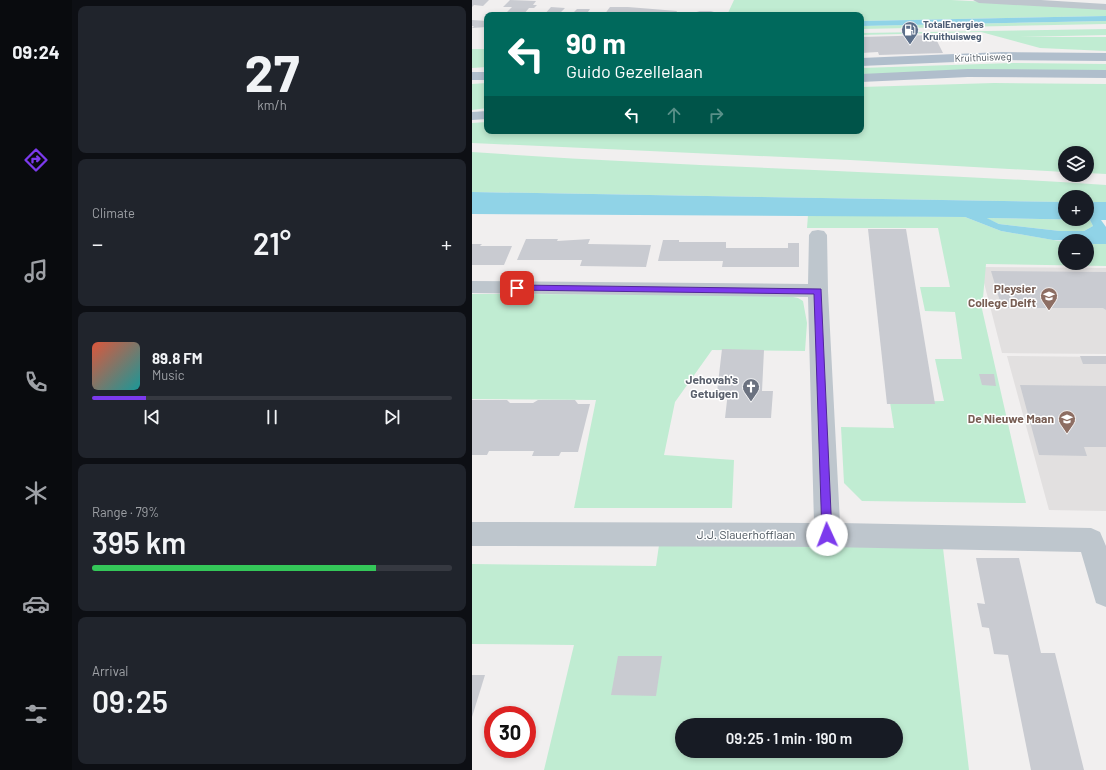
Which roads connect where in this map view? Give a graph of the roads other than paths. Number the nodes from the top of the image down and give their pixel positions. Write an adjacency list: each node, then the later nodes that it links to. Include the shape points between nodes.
1 (978, 0): 2 (street)
2 (1106, 7)
3 (1106, 57): 4 (main road, Kruithuisweg, via 1002,56)
4 (864, 62)
5 (1106, 74): 8 (main road, Kruithuisweg, via 968,73)
6 (472, 76): 7 (main road)
7 (484, 76)
8 (864, 78)
9 (484, 115): 10 (main road)
10 (472, 116)
11 (818, 235): 13 (street)
12 (472, 287): 13 (street)
13 (818, 291): 15 (street)
14 (472, 534): 15 (street, J.J. Slauerhofflaan)
15 (827, 535): 16 (street, J.J. Slauerhofflaan, via 1091,540)
16 (1106, 594)

